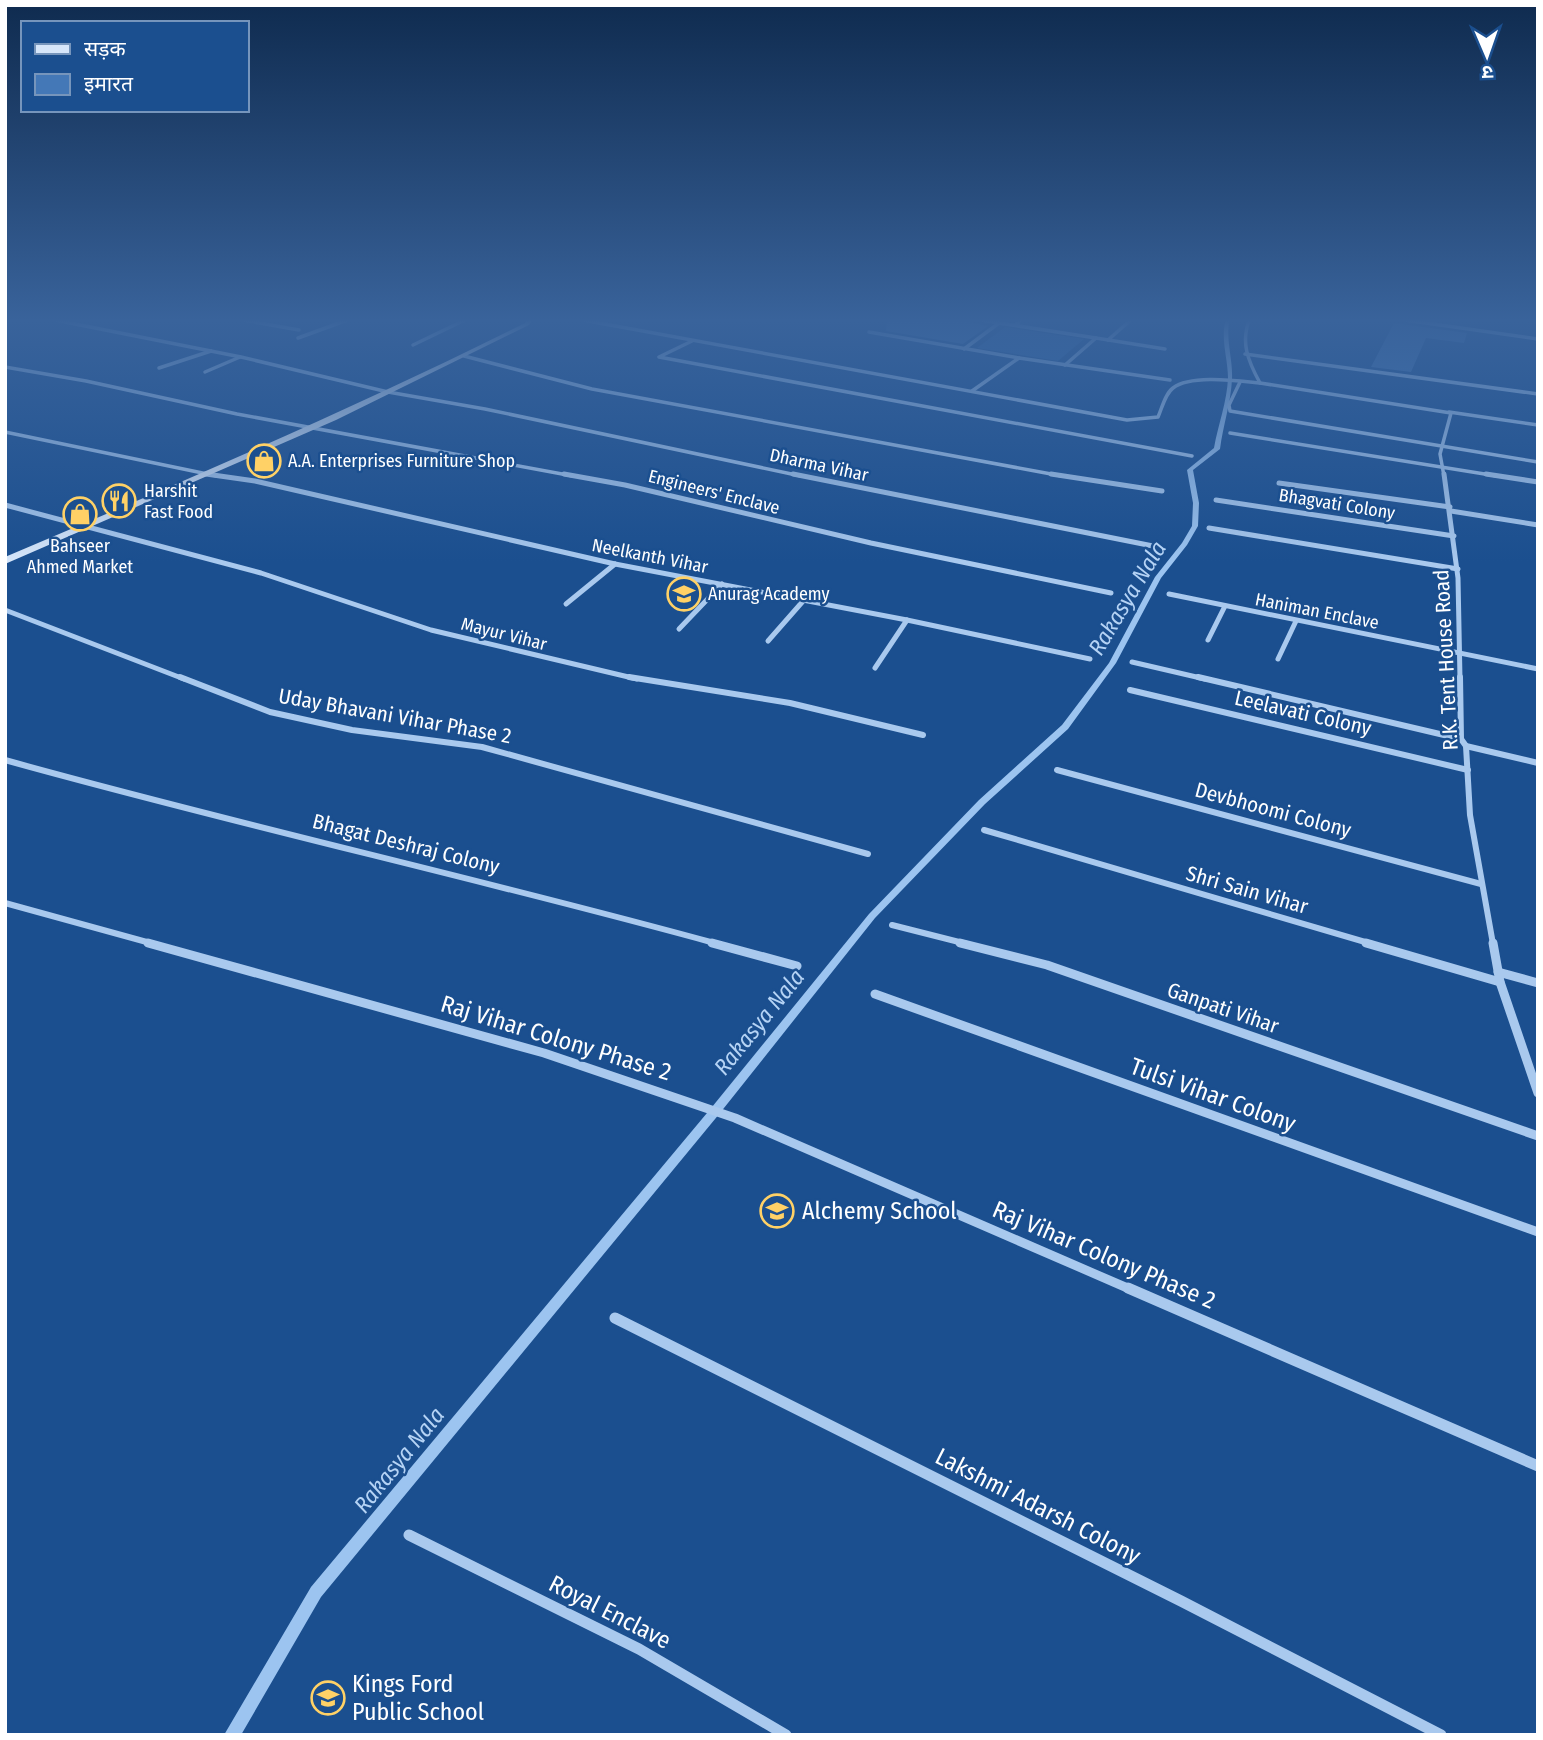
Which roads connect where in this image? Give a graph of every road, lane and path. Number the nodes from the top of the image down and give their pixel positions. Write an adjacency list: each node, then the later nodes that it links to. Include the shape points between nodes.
1 (171, 399): 12 (street, Engineers' Enclave)
2 (371, 399): 12 (street)
3 (429, 399): 30 (street, Dharma Vihar)
4 (647, 399): 22 (street)
5 (883, 399): 16 (street)
6 (1016, 399): 7 (street, via 1145,420 1158,417)
7 (1167, 399)
8 (1231, 399): 15 (street, via 1230,411)
9 (1366, 399): 10 (street)
10 (1449, 412): 11 (street); 15 (street, R.K. Tent House Road)
11 (1538, 425)
12 (310, 426): 19 (street); 35 (street, Engineers' Enclave, via 625,485)
13 (5, 432): 19 (street, Neelkanth Vihar)
14 (1230, 433): 18 (street)
15 (1441, 446): 17 (street); 18 (street, R.K. Tent House Road)
16 (1192, 456)
17 (1538, 462)
18 (1442, 466): 20 (street); 25 (street, R.K. Tent House Road)
19 (207, 474): 27 (street); 32 (street, Neelkanth Vihar, via 255,481)
20 (1538, 482)
21 (1279, 483): 25 (street)
22 (1162, 491)
23 (1216, 500): 29 (street, Bhagvati Colony)
24 (5, 505): 27 (street, Mayur Vihar)
25 (1450, 509): 26 (street); 29 (street, R.K. Tent House Road)
26 (1538, 525)
27 (86, 526): 31 (street); 53 (street, Mayur Vihar, via 261,573 431,630 533,656 646,681 790,703)
28 (1209, 528): 33 (street)
29 (1454, 536): 33 (street, R.K. Tent House Road)
30 (1163, 548)
31 (5, 561)
32 (615, 564): 34 (street, Neelkanth Vihar); 38 (street)
33 (1458, 569): 46 (street, R.K. Tent House Road)
34 (722, 583): 37 (street, Neelkanth Vihar); 43 (street)
35 (1111, 593)
36 (1169, 594): 39 (street, Haniman Enclave)
37 (804, 600): 41 (street, Neelkanth Vihar); 45 (street)
38 (566, 604)
39 (1224, 606): 42 (street, Haniman Enclave); 44 (street)
40 (5, 610): 61 (street, Uday Bhavani Vihar Phase 2, via 270,712 352,730 482,747)
41 (907, 620): 47 (street, Neelkanth Vihar); 50 (street)
42 (1296, 621): 46 (street, Haniman Enclave); 48 (street)
43 (679, 629)
44 (1208, 640)
45 (768, 641)
46 (1460, 653): 51 (street, Haniman Enclave); 54 (street, R.K. Tent House Road)
47 (1090, 659)
48 (1278, 659)
49 (1132, 663): 54 (street)
50 (875, 668)
51 (1538, 670)
52 (1130, 690): 59 (street, Leelavati Colony)
53 (923, 735)
54 (1461, 739): 55 (street, R.K. Tent House Road)
55 (1466, 746): 57 (street); 59 (street, R.K. Tent House Road)
56 (5, 760): 65 (street, Bhagat Deshraj Colony)
57 (1538, 763)
58 (1057, 770): 62 (street, Devbhoomi Colony)
59 (1468, 770): 62 (street, R.K. Tent House Road)
60 (984, 830): 67 (street, Shri Sain Vihar)
61 (868, 854)
62 (1481, 884): 66 (street, R.K. Tent House Road)
63 (5, 904): 74 (street, Raj Vihar Colony Phase 2, via 544,1054 697,1104)
64 (892, 925): 71 (street, Ganpati Vihar, via 1047,965)
65 (797, 965)
66 (1498, 972): 67 (street, R.K. Tent House Road); 68 (street)
67 (1500, 982): 70 (street, R.K. Tent House Road)
68 (1538, 983)
69 (875, 995): 72 (street, Tulsi Vihar Colony)
70 (1538, 1093)
71 (1538, 1136)
72 (1538, 1232)
73 (615, 1318): 77 (street, Lakshmi Adarsh Colony)
74 (1538, 1466)
75 (410, 1535): 76 (street, Royal Enclave, via 639,1648)
76 (786, 1735)
77 (1441, 1735)

